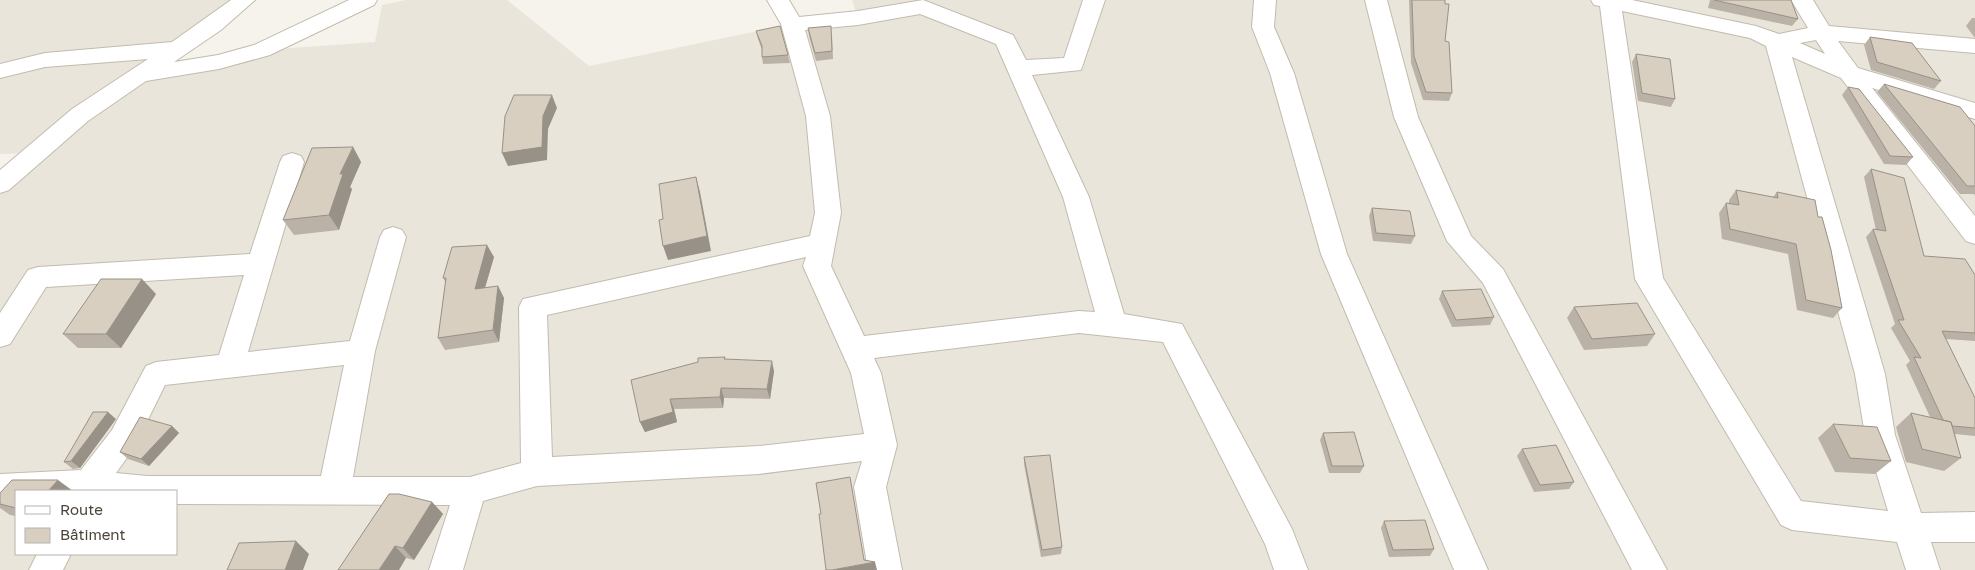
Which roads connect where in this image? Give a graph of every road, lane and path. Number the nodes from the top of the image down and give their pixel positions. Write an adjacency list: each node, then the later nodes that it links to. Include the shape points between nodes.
1 (244, 0): 13 (street)
2 (366, 0): 17 (street, via 262,50 219,62)
3 (778, 0): 9 (street)
4 (1094, 0): 14 (street, via 1073,65)
5 (1265, 0): 45 (street, via 1263,27 1282,72 1334,254)
6 (1376, 0): 46 (street, via 1406,117 1460,241 1493,276)
7 (1802, 0): 10 (street)
8 (1608, 1): 11 (street, via 1756,33); 39 (street, via 1649,279 1792,515)
9 (792, 24): 14 (street, via 858,18 923,7 1005,40); 23 (street, via 818,116 828,213)
10 (1820, 32): 11 (street); 12 (street); 16 (street)
11 (1776, 42): 16 (street); 39 (street, via 1870,374 1880,435)
12 (1975, 46)
13 (178, 48): 15 (street, via 45,60); 17 (street)
14 (1018, 68): 25 (street, via 1076,196)
15 (0, 71)
16 (1850, 73): 18 (street); 21 (street)
17 (138, 76): 20 (street, via 80,115)
18 (1975, 111)
19 (292, 162): 24 (street)
20 (0, 184)
21 (1975, 234)
22 (393, 237): 28 (street)
23 (822, 242): 27 (street, via 817,266); 31 (street, via 533,307)
24 (259, 264): 26 (street, via 38,276); 29 (street)
25 (1113, 324): 27 (street, via 1079,322); 44 (street, via 1172,332 1280,540)
26 (0, 336)
27 (855, 350): 30 (street, via 866,373)
28 (361, 351): 29 (street); 36 (street)
29 (230, 365): 33 (street, via 156,374 123,439)
30 (882, 445): 31 (street, via 759,460); 43 (street, via 870,487)
31 (537, 472): 37 (street)
32 (0, 488): 33 (street)
33 (86, 488): 34 (street)
34 (147, 490)
35 (178, 490): 36 (street)
36 (334, 491): 37 (street)
37 (470, 491): 42 (street)
38 (1975, 527): 39 (street)
39 (1909, 528): 47 (street)
40 (54, 555): 41 (street)
41 (46, 570)
42 (446, 570)
43 (884, 570)
44 (1291, 570)
45 (1471, 570)
46 (1650, 570)
47 (1922, 570)

